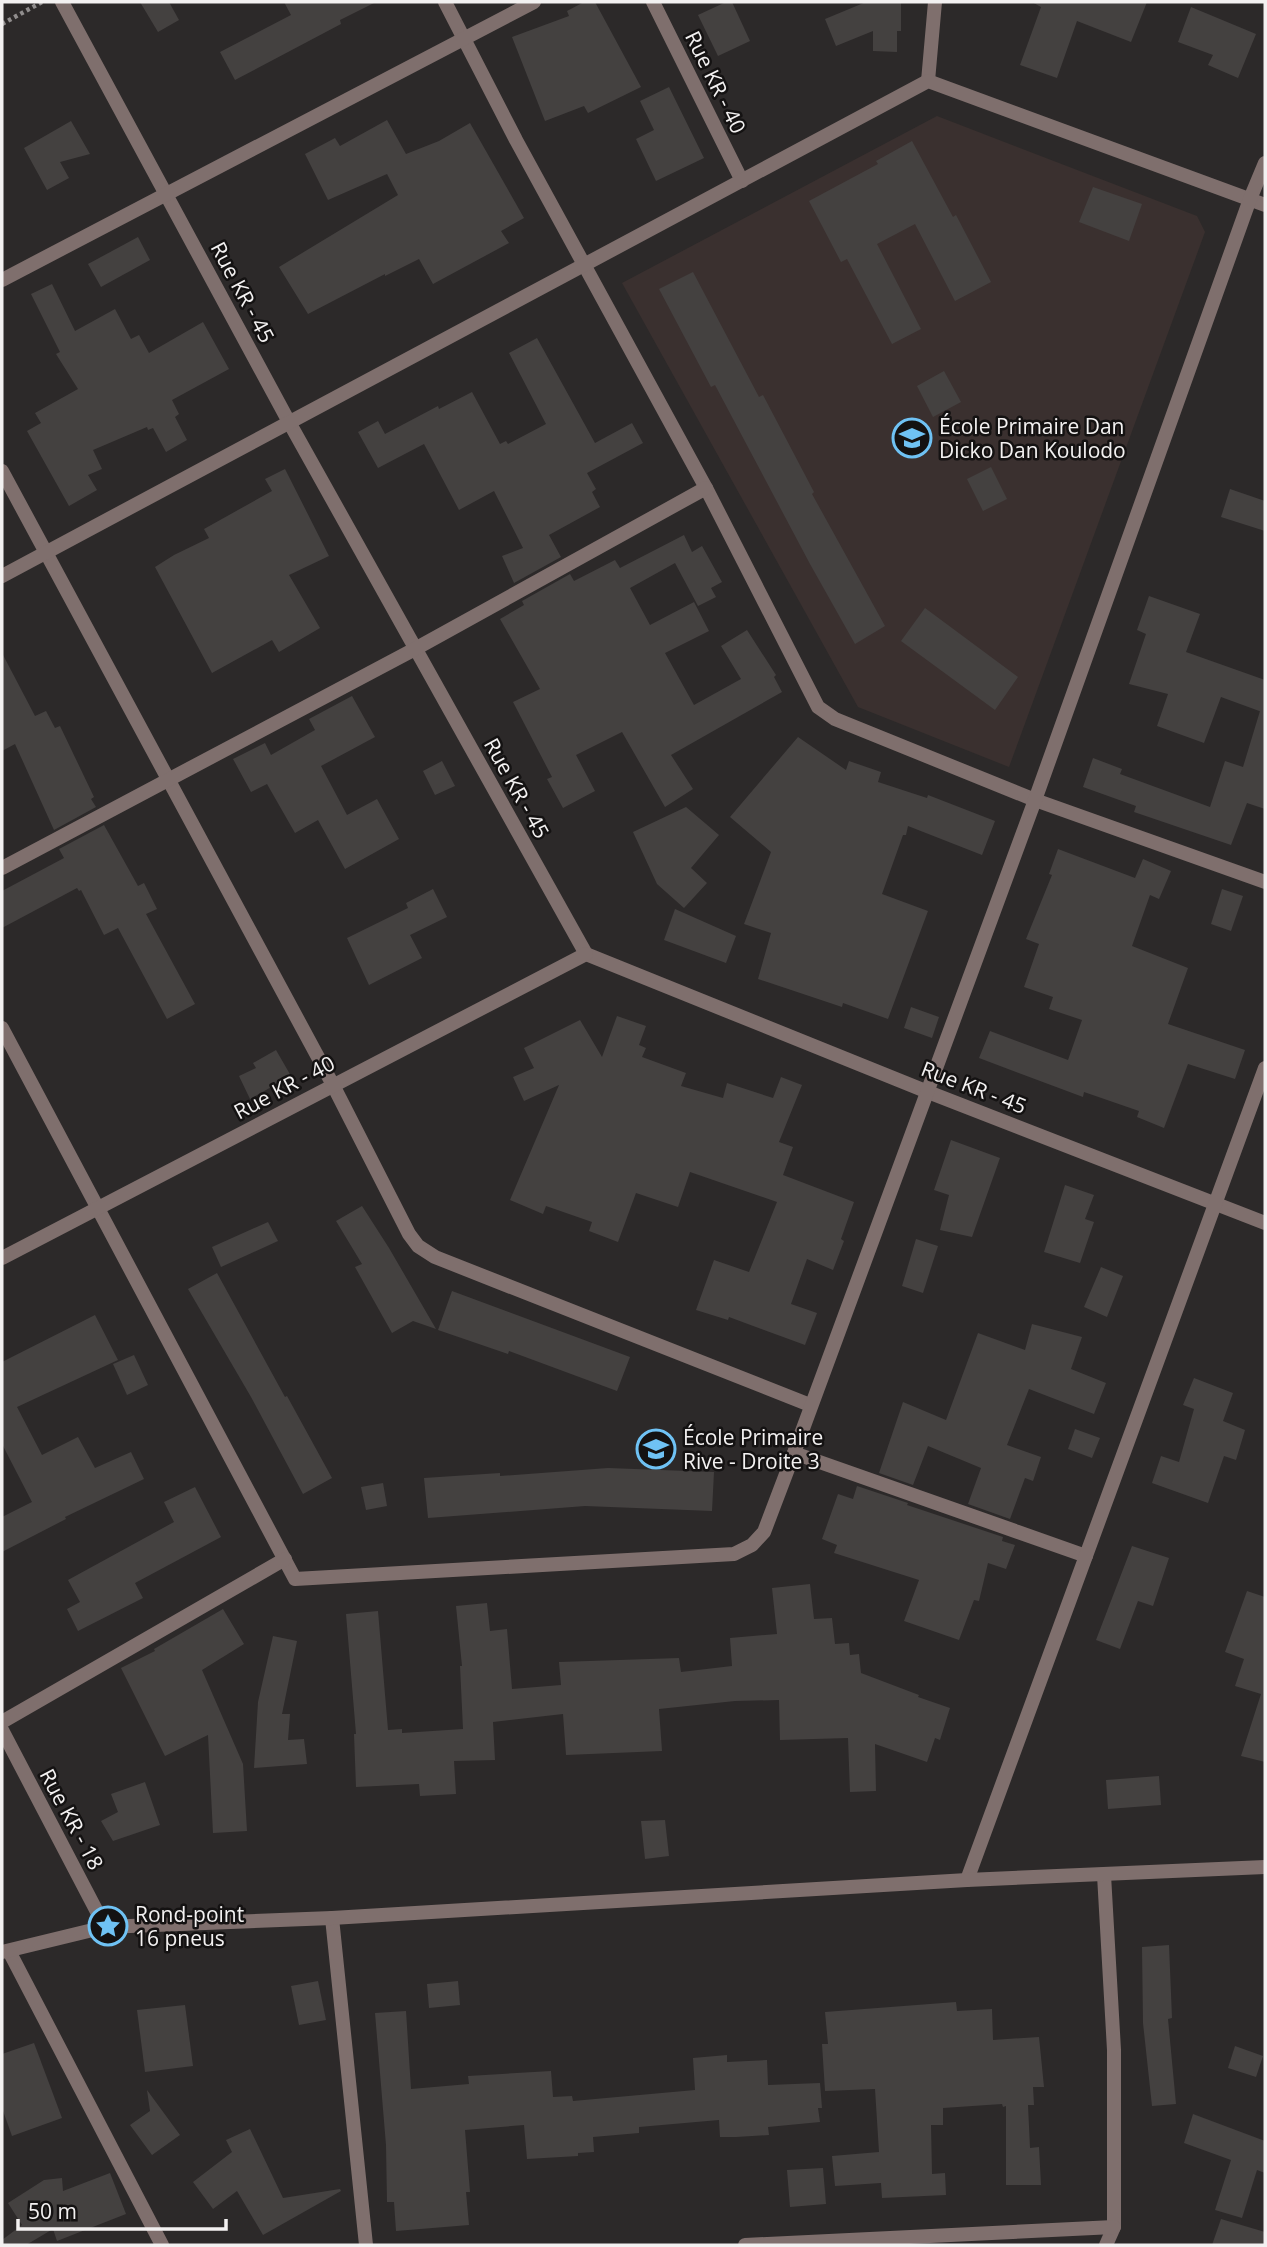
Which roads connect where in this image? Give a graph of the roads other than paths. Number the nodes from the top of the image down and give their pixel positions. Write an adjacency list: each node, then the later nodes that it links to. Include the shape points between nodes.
1 (62, 2): 10 (street, Rue KR - 45)
2 (445, 2): 6 (street)
3 (534, 2): 6 (street)
4 (653, 2): 9 (street, Rue KR - 40)
5 (935, 2): 7 (street)
6 (464, 38): 10 (street); 13 (street)
7 (928, 81): 9 (street); 11 (street)
8 (1265, 163): 11 (street)
9 (742, 181): 13 (street)
10 (166, 193): 14 (street); 15 (street, Rue KR - 45)
11 (1250, 200): 12 (street); 22 (street)
12 (1265, 205)
13 (583, 264): 15 (street); 17 (street)
14 (2, 280)
15 (289, 422): 18 (street); 20 (street, Rue KR - 45)
16 (2, 471): 18 (street)
17 (705, 488): 20 (street); 22 (street, via 818,707)
18 (46, 553): 19 (street); 21 (street)
19 (2, 576)
20 (415, 649): 21 (street); 25 (street, Rue KR - 45)
21 (168, 779): 23 (street); 28 (street)
22 (1035, 800): 24 (street); 29 (street)
23 (2, 868)
24 (1265, 881)
25 (586, 954): 28 (street, Rue KR - 40); 29 (street, Rue KR - 45)
26 (2, 1028): 31 (street)
27 (1265, 1068): 30 (street)
28 (333, 1085): 31 (street, Rue KR - 40); 34 (street, via 418,1246 435,1257)
29 (928, 1092): 30 (street, Rue KR - 45); 34 (street)
30 (1216, 1203): 32 (street, Rue KR - 45); 36 (street)
31 (98, 1208): 33 (street, Rue KR - 40); 37 (street)
32 (1265, 1223)
33 (2, 1258)
34 (810, 1405): 35 (street)
35 (794, 1453): 36 (street); 37 (street, via 764,1532 734,1554 295,1579)
36 (1086, 1556): 42 (street)
37 (285, 1559): 38 (street)
38 (2, 1722)
39 (2, 1730): 44 (street, Rue KR - 18)
40 (1265, 1867): 41 (street)
41 (1104, 1875): 42 (street); 46 (street, via 1114,2050)
42 (967, 1880): 43 (street)
43 (332, 1918): 44 (street); 48 (street)
44 (105, 1927): 45 (street)
45 (6, 1952): 47 (street)
46 (1114, 2227): 49 (street); 50 (street)
47 (162, 2245)
48 (366, 2245)
49 (745, 2245)
50 (1106, 2245)

